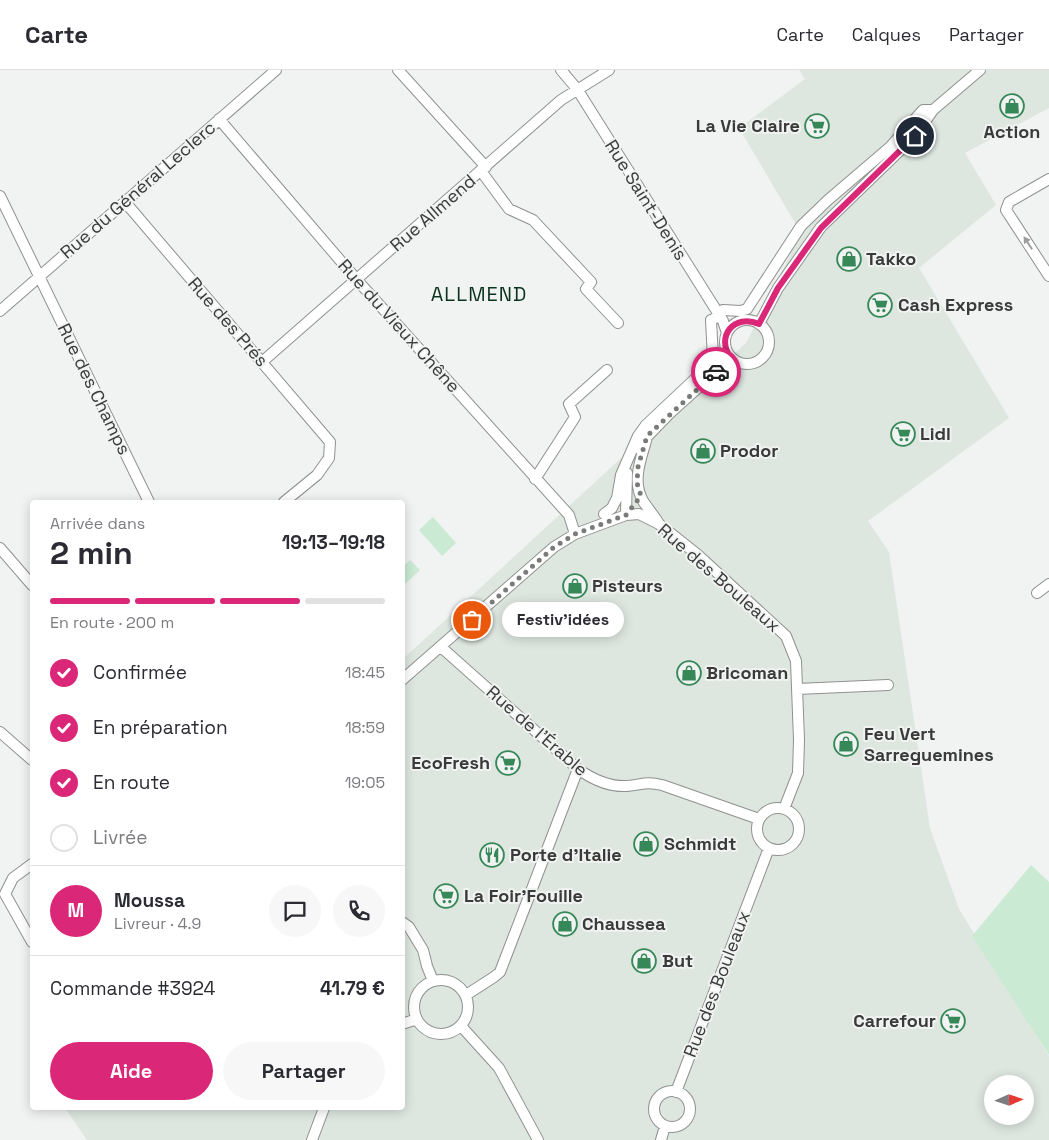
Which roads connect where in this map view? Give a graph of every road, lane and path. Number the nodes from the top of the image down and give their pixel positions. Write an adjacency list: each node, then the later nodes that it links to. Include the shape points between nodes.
1 (276, 70): 8 (street, Rue du Général Leclerc)
2 (398, 70): 9 (street)
3 (561, 70): 6 (street, Rue Saint-Denis)
4 (608, 70): 6 (street, Rue Allmend)
5 (980, 70): 7 (street)
6 (577, 89): 9 (street, Rue Allmend); 17 (street, Rue Saint-Denis)
7 (933, 110): 17 (street, via 923,110 890,147 801,226 747,309 723,310); 19 (street, via 915,136 821,228 778,288)
8 (219, 119): 12 (street, Rue du Général Leclerc); 15 (street, Rue du Vieux Chêne)
9 (483, 169): 15 (street, Rue Allmend); 18 (street, via 509,209 533,220 591,282 586,290)
10 (1049, 179): 14 (street, one-way to 10, via 1006,210 1009,202)
11 (0, 196): 13 (street, Rue des Champs)
12 (125, 202): 13 (street, Rue du Général Leclerc); 22 (street, Rue des Prés)
13 (40, 276): 16 (street, Rue du Général Leclerc); 27 (street, Rue des Champs)
14 (1049, 276)
15 (357, 280): 22 (street, Rue Allmend); 25 (street, Rue du Vieux Chêne)
16 (0, 311)
17 (720, 316): 20 (street, Rue Saint-Denis); 29 (street, via 711,320 714,352 711,362 638,436 621,475 617,498)
18 (618, 323)
19 (759, 324): 20 (street, via 744,320); 21 (street, via 768,338 767,351 763,356 752,364)
20 (726, 334): 21 (street, via 725,346)
21 (731, 358): 24 (street)
22 (262, 362): 28 (street, Rue des Prés, via 330,442 329,458 317,474)
23 (606, 370): 25 (street, via 569,404 575,418)
24 (647, 436): 26 (street, via 638,467 637,483); 30 (street, via 634,450 627,472)
25 (535, 478): 32 (street, Rue du Vieux Chêne, via 569,516)
26 (641, 496): 30 (street); 31 (street)
27 (147, 500)
28 (286, 500)
29 (604, 514)
30 (626, 515): 31 (street, Rue des Bouleaux, via 639,514); 32 (street)
31 (659, 524): 40 (street, Rue des Bouleaux, via 698,555 786,636 796,661)
32 (575, 534): 37 (street, via 554,547)
33 (0, 548): 34 (street)
34 (30, 583)
35 (1049, 584): 36 (street)
36 (1037, 593)
37 (441, 647): 38 (street); 43 (street, Rue de l'Érable)
38 (405, 677)
39 (888, 685): 40 (street)
40 (797, 689): 44 (street, Rue des Bouleaux, via 798,773)
41 (0, 732): 42 (street)
42 (30, 758)
43 (578, 769): 45 (street, Rue de l'Érable, via 592,779 611,785 651,782 662,785); 51 (street, via 500,972)
44 (784, 809): 45 (street, via 768,810); 46 (street, via 796,819 798,836 784,849)
45 (759, 819): 46 (street, via 757,834)
46 (769, 848): 55 (street, Rue des Bouleaux)
47 (30, 865): 49 (street, via 13,878 5,894)
48 (405, 924): 50 (street, via 424,950 426,966)
49 (30, 938)
50 (433, 981): 51 (street, via 454,983); 52 (street, via 416,997)
51 (466, 996): 54 (street, via 468,1009)
52 (417, 1019): 53 (street); 54 (street, via 436,1034 446,1034)
53 (405, 1023)
54 (461, 1026): 59 (street, via 499,1068)
55 (676, 1092): 57 (street, via 666,1093 655,1104 657,1119); 57 (street, via 688,1101 689,1116 676,1127)
56 (323, 1110): 58 (street)
57 (665, 1126): 60 (street)
58 (312, 1140)
59 (538, 1140)
60 (661, 1140)

